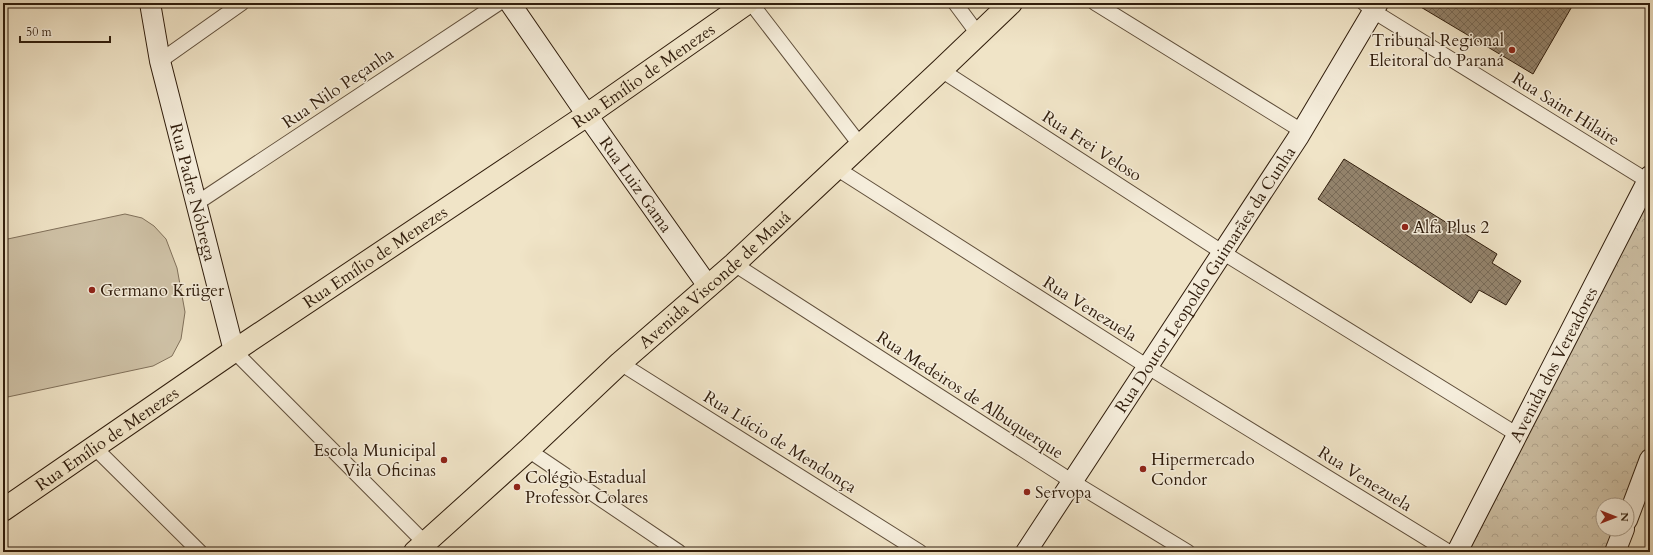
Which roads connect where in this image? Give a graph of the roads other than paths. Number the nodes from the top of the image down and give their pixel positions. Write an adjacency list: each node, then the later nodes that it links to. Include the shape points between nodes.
1 (150, 3): 12 (street, Rua Padre Nóbrega)
2 (242, 3): 12 (street)
3 (499, 3): 19 (street, Rua Nilo Peçanha)
4 (510, 3): 14 (street, Rua Luiz Gama)
5 (747, 3): 14 (main road, Rua Emílio de Menezes)
6 (751, 3): 16 (street)
7 (955, 3): 11 (street)
8 (1011, 3): 11 (main road, Avenida Visconde de Mauá)
9 (1095, 3): 15 (street)
10 (1372, 6): 15 (street, Rua Doutor Leopoldo Guimarães da Cunha); 18 (street, Rua Saint Hilaire)
11 (978, 34): 13 (main road, Avenida Visconde de Mauá)
12 (160, 61): 19 (street, Rua Padre Nóbrega)
13 (941, 70): 16 (main road, Avenida Visconde de Mauá); 20 (street, Rua Frei Veloso)
14 (587, 115): 22 (street, Rua Luiz Gama); 23 (main road, Rua Emílio de Menezes)
15 (1302, 131): 20 (street, Rua Doutor Leopoldo Guimarães da Cunha)
16 (861, 146): 17 (main road, Avenida Visconde de Mauá)
17 (836, 168): 21 (main road, Avenida Visconde de Mauá); 25 (street, Rua Venezuela)
18 (1649, 180): 26 (street, Avenida dos Vereadores)
19 (197, 203): 23 (street, Rua Padre Nóbrega)
20 (1222, 252): 25 (street, Rua Doutor Leopoldo Guimarães da Cunha); 26 (street, Rua Frei Veloso)
21 (734, 264): 22 (main road, Avenida Visconde de Mauá); 30 (street, Rua Medeiros de Albuquerque)
22 (708, 286): 24 (main road, Avenida Visconde de Mauá)
23 (234, 351): 27 (main road, Rua Emílio de Menezes); 34 (street)
24 (620, 363): 28 (main road, Avenida Visconde de Mauá); 37 (street, Rua Lúcio de Mendonça)
25 (1148, 367): 30 (street, Rua Doutor Leopoldo Guimarães da Cunha); 40 (street, Rua Venezuela)
26 (1518, 435): 41 (street, Avenida dos Vereadores)
27 (94, 447): 32 (main road, Rua Emílio de Menezes); 35 (street)
28 (528, 450): 34 (main road, Avenida Visconde de Mauá); 36 (street)
29 (1650, 459): 31 (street)
30 (1073, 482): 38 (street, Rua Doutor Leopoldo Guimarães da Cunha); 39 (street, Rua Medeiros de Albuquerque)
31 (1635, 499)
32 (3, 510)
33 (1621, 537): 42 (street)
34 (420, 547)
35 (200, 552)
36 (679, 552)
37 (920, 552)
38 (1026, 552)
39 (1188, 552)
40 (1449, 552)
41 (1458, 552)
42 (1615, 552)

